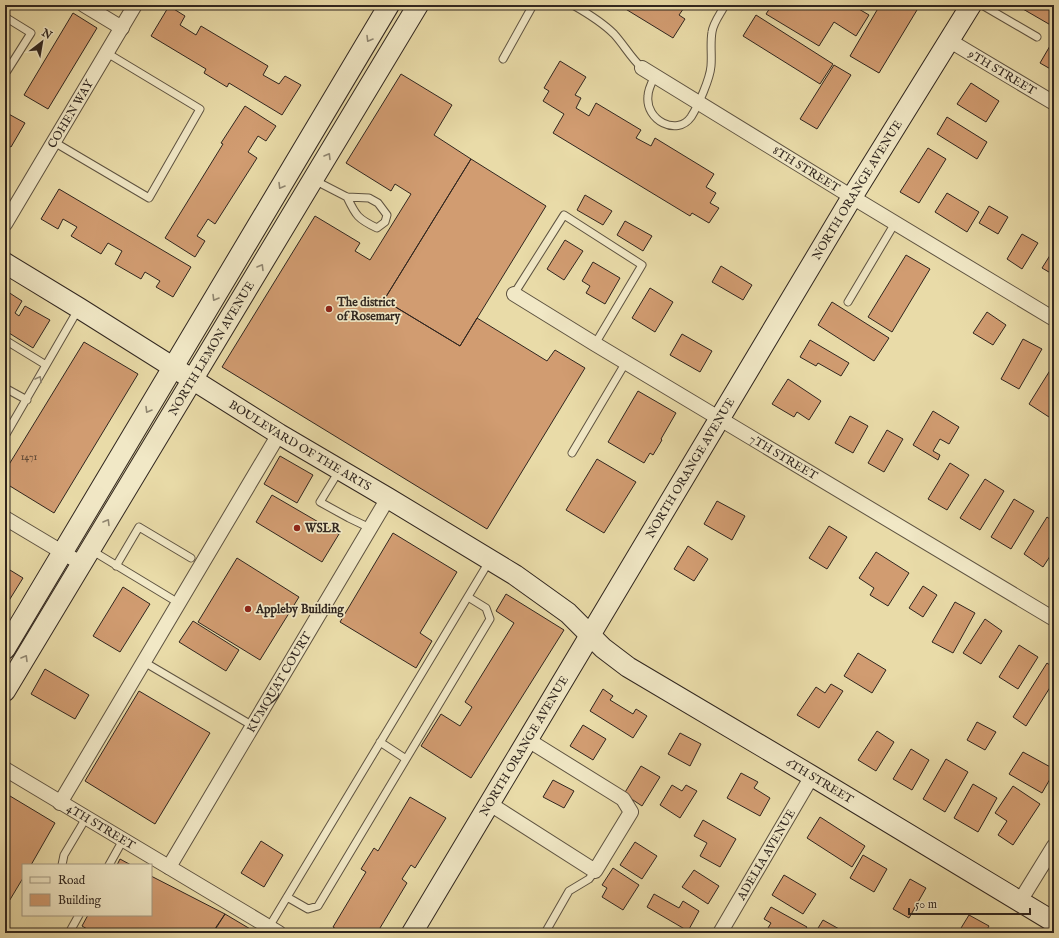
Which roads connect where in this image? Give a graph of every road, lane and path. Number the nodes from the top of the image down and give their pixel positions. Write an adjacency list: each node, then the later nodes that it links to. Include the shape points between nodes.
1 (84, 5): 11 (street)
2 (136, 5): 11 (street, COHEN WAY)
3 (389, 5): 36 (street, one-way to 36)
4 (418, 5): 22 (street, NORTH LEMON AVENUE, one-way to 4)
5 (533, 5): 15 (lane)
6 (572, 5): 16 (lane, via 612,33)
7 (725, 5): 19 (lane, via 712,31 711,66)
8 (971, 5): 13 (street, NORTH ORANGE AVENUE)
9 (982, 5): 12 (lane)
10 (5, 17): 17 (lane, via 31,33 7,71)
11 (122, 28): 14 (street, COHEN WAY)
12 (1037, 37)
13 (950, 41): 20 (street, 9TH STREET); 24 (street, NORTH ORANGE AVENUE)
14 (107, 52): 21 (street, COHEN WAY); 21 (lane, via 200,109 149,198)
15 (504, 59)
16 (642, 68): 18 (street, 8TH STREET)
17 (5, 70)
18 (655, 76): 19 (street, 8TH STREET); 19 (lane, via 648,104 656,119 664,124 681,124 689,119)
19 (698, 103): 24 (street, 8TH STREET)
20 (1054, 103)
21 (54, 142): 26 (street, COHEN WAY)
22 (314, 180): 23 (lane); 37 (street, NORTH LEMON AVENUE, one-way to 22)
23 (347, 197): 23 (lane, via 369,198 378,203 387,215 384,222 377,228 363,221 354,212)
24 (852, 197): 25 (street, 8TH STREET); 40 (street, NORTH ORANGE AVENUE)
25 (895, 223): 29 (lane); 31 (street, 8TH STREET)
26 (5, 224)
27 (5, 263): 30 (street, BOULEVARD OF THE ARTS)
28 (514, 294): 33 (street, 7TH STREET); 33 (lane, via 564,215 642,264)
29 (848, 302)
30 (79, 308): 35 (lane); 36 (street, BOULEVARD OF THE ARTS)
31 (1054, 319)
32 (5, 340): 35 (lane)
33 (595, 344): 34 (street, 7TH STREET)
34 (626, 362): 40 (street, 7TH STREET); 43 (lane)
35 (46, 365): 39 (lane, one-way to 35)
36 (174, 367): 37 (street, BOULEVARD OF THE ARTS); 48 (street, one-way to 48)
37 (193, 380): 41 (street, BOULEVARD OF THE ARTS); 49 (street, NORTH LEMON AVENUE, one-way to 37)
38 (5, 388): 39 (lane)
39 (27, 400): 42 (lane)
40 (720, 418): 55 (street, 7TH STREET); 56 (street, NORTH ORANGE AVENUE)
41 (279, 434): 44 (street, BOULEVARD OF THE ARTS); 58 (street)
42 (5, 436)
43 (572, 453)
44 (340, 469): 45 (street, BOULEVARD OF THE ARTS); 47 (lane, via 320,502)
45 (388, 498): 47 (street, KUMQUAT COURT); 51 (street, BOULEVARD OF THE ARTS)
46 (5, 518): 48 (street)
47 (370, 528): 60 (street, KUMQUAT COURT)
48 (62, 553): 49 (street); 57 (street)
49 (86, 557): 52 (lane); 59 (street, NORTH LEMON AVENUE, one-way to 49)
50 (191, 558): 52 (lane, via 139,527)
51 (490, 560): 53 (lane); 56 (street, BOULEVARD OF THE ARTS, via 559,606)
52 (116, 566): 54 (lane)
53 (468, 597): 62 (lane); 63 (lane, via 486,608 490,619)
54 (172, 599)
55 (1054, 619)
56 (590, 635): 61 (street, NORTH ORANGE AVENUE); 65 (street, 6TH STREET, via 628,667)
57 (5, 649)
58 (144, 662): 60 (lane); 66 (street)
59 (5, 691)
60 (253, 726): 73 (street, KUMQUAT COURT)
61 (528, 740): 67 (street, NORTH ORANGE AVENUE); 74 (street, via 623,799 631,812)
62 (380, 742): 63 (lane); 75 (lane)
63 (406, 759): 75 (lane, via 318,906 308,909)
64 (5, 769): 66 (street, 4TH STREET)
65 (812, 776): 76 (street, 6TH STREET); 83 (street, ADELIA AVENUE)
66 (60, 802): 68 (street, 4TH STREET)
67 (490, 804): 74 (street); 81 (street, NORTH ORANGE AVENUE)
68 (86, 818): 69 (street, 4TH STREET); 71 (lane, via 64,855)
69 (124, 840): 72 (lane); 73 (street, 4TH STREET)
70 (1054, 846): 76 (street)
71 (62, 864)
72 (110, 864)
73 (169, 867): 79 (street, 4TH STREET)
74 (595, 871): 82 (lane, via 570,891)
75 (288, 897): 79 (lane)
76 (1020, 901): 78 (street, 6TH STREET)
77 (79, 916): 80 (lane)
78 (1054, 922)
79 (274, 930)
80 (72, 932)
81 (412, 933)
82 (545, 933)
83 (720, 933)

